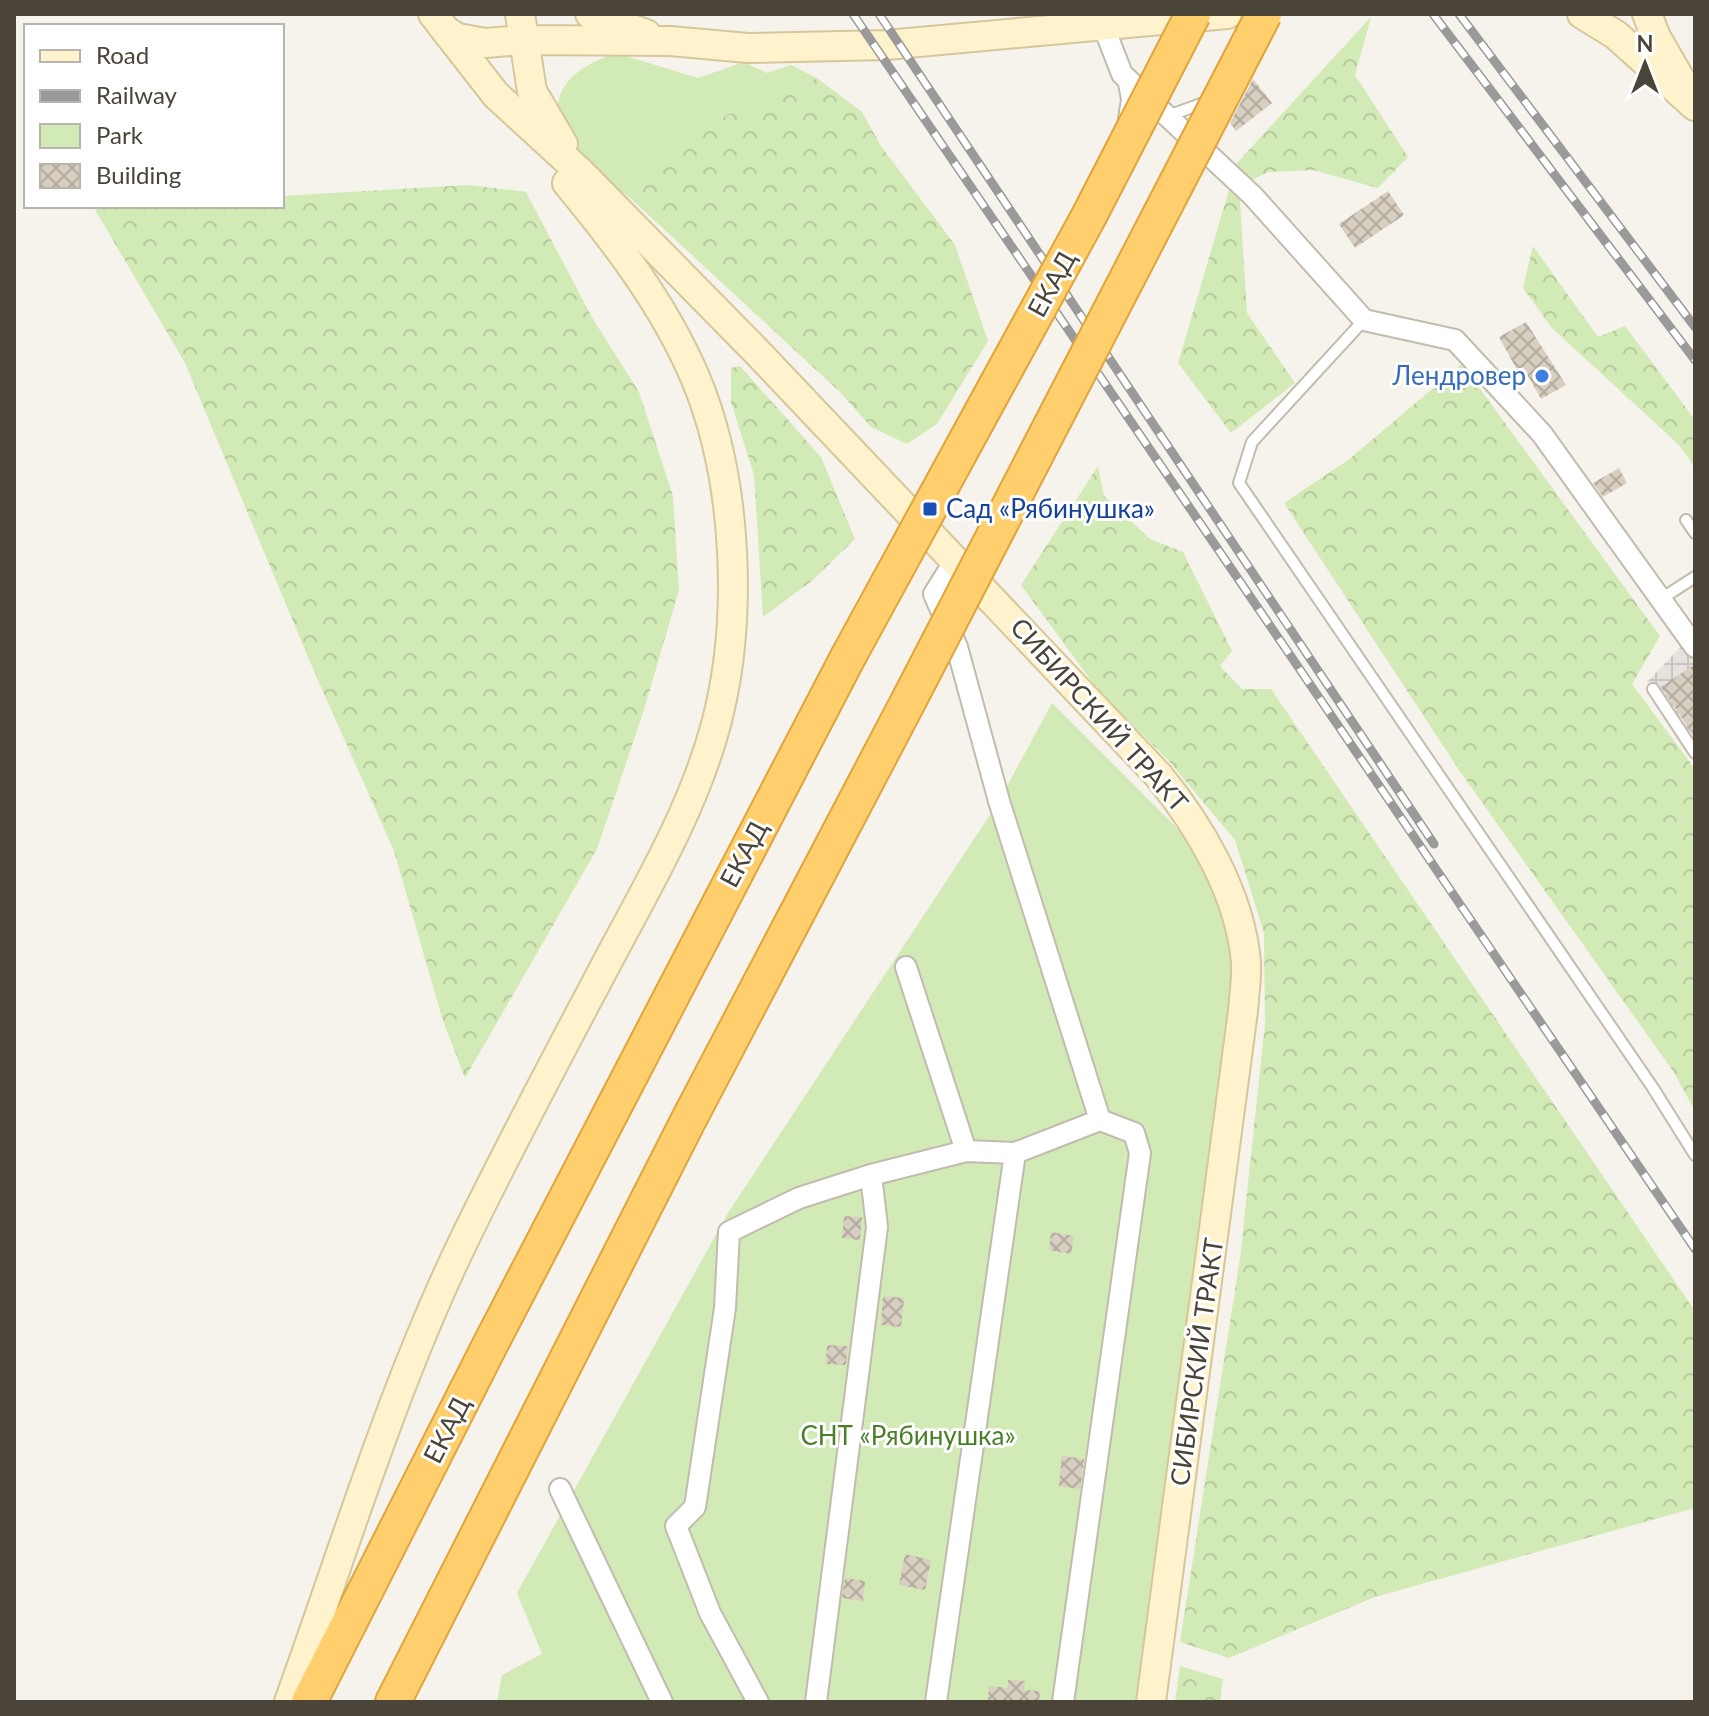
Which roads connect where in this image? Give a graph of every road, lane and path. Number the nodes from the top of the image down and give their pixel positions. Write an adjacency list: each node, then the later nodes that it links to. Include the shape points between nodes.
1 (590, 14): 10 (main road)
2 (1193, 14): 37 (highway, ЕКАД, bridge, via 848,657)
3 (1227, 14): 8 (main road)
4 (1264, 14): 38 (highway, bridge, via 688,1121)
5 (1582, 14): 15 (main road, via 1616,35)
6 (1647, 14): 15 (main road)
7 (438, 20): 9 (main road, via 467,40 494,43); 13 (main road, СИБИРСКИЙ ТРАКТ)
8 (1101, 20): 10 (main road, via 842,47 748,48); 12 (street)
9 (521, 23): 11 (main road); 16 (main road, СИБИРСКИЙ ТРАКТ, via 532,91)
10 (670, 41): 11 (main road)
11 (582, 42): 16 (main road, via 556,53 544,68 541,87)
12 (1122, 74): 17 (street); 18 (lane, via 1127,99)
13 (496, 95): 19 (main road, СИБИРСКИЙ ТРАКТ); 36 (main road, via 609,234 671,329 696,379 725,488 732,599 729,666 714,730 663,857 511,1143 434,1302)
14 (1222, 96): 17 (lane)
15 (1695, 105)
16 (547, 117): 19 (main road, СИБИРСКИЙ ТРАКТ)
17 (1166, 117): 20 (street, via 1253,196)
18 (1117, 168)
19 (580, 172): 23 (main road, СИБИРСКИЙ ТРАКТ)
20 (1364, 320): 25 (street, via 1455,340 1542,434); 33 (lane, via 1252,442 1239,483)
21 (1686, 520): 22 (lane)
22 (1695, 533)
23 (956, 559): 30 (street, via 934,594 957,647 999,801); 44 (main road, СИБИРСКИЙ ТРАКТ, via 1188,812 1223,877 1246,961)
24 (1695, 577): 25 (lane)
25 (1661, 599): 26 (street)
26 (1695, 647)
27 (1653, 689): 28 (lane)
28 (1695, 753)
29 (906, 967): 31 (street)
30 (1100, 1120): 32 (street); 43 (street, via 1134,1133 1140,1153)
31 (966, 1151): 32 (street); 34 (street)
32 (1015, 1153): 42 (street)
33 (1695, 1155)
34 (871, 1175): 40 (street, via 799,1198 729,1232 725,1308 695,1507 676,1526 710,1613); 41 (street, via 877,1227)
35 (560, 1489): 39 (street)
36 (289, 1702)
37 (309, 1702)
38 (393, 1702)
39 (662, 1702)
40 (758, 1702)
41 (816, 1702)
42 (936, 1702)
43 (1063, 1702)
44 (1151, 1702)

